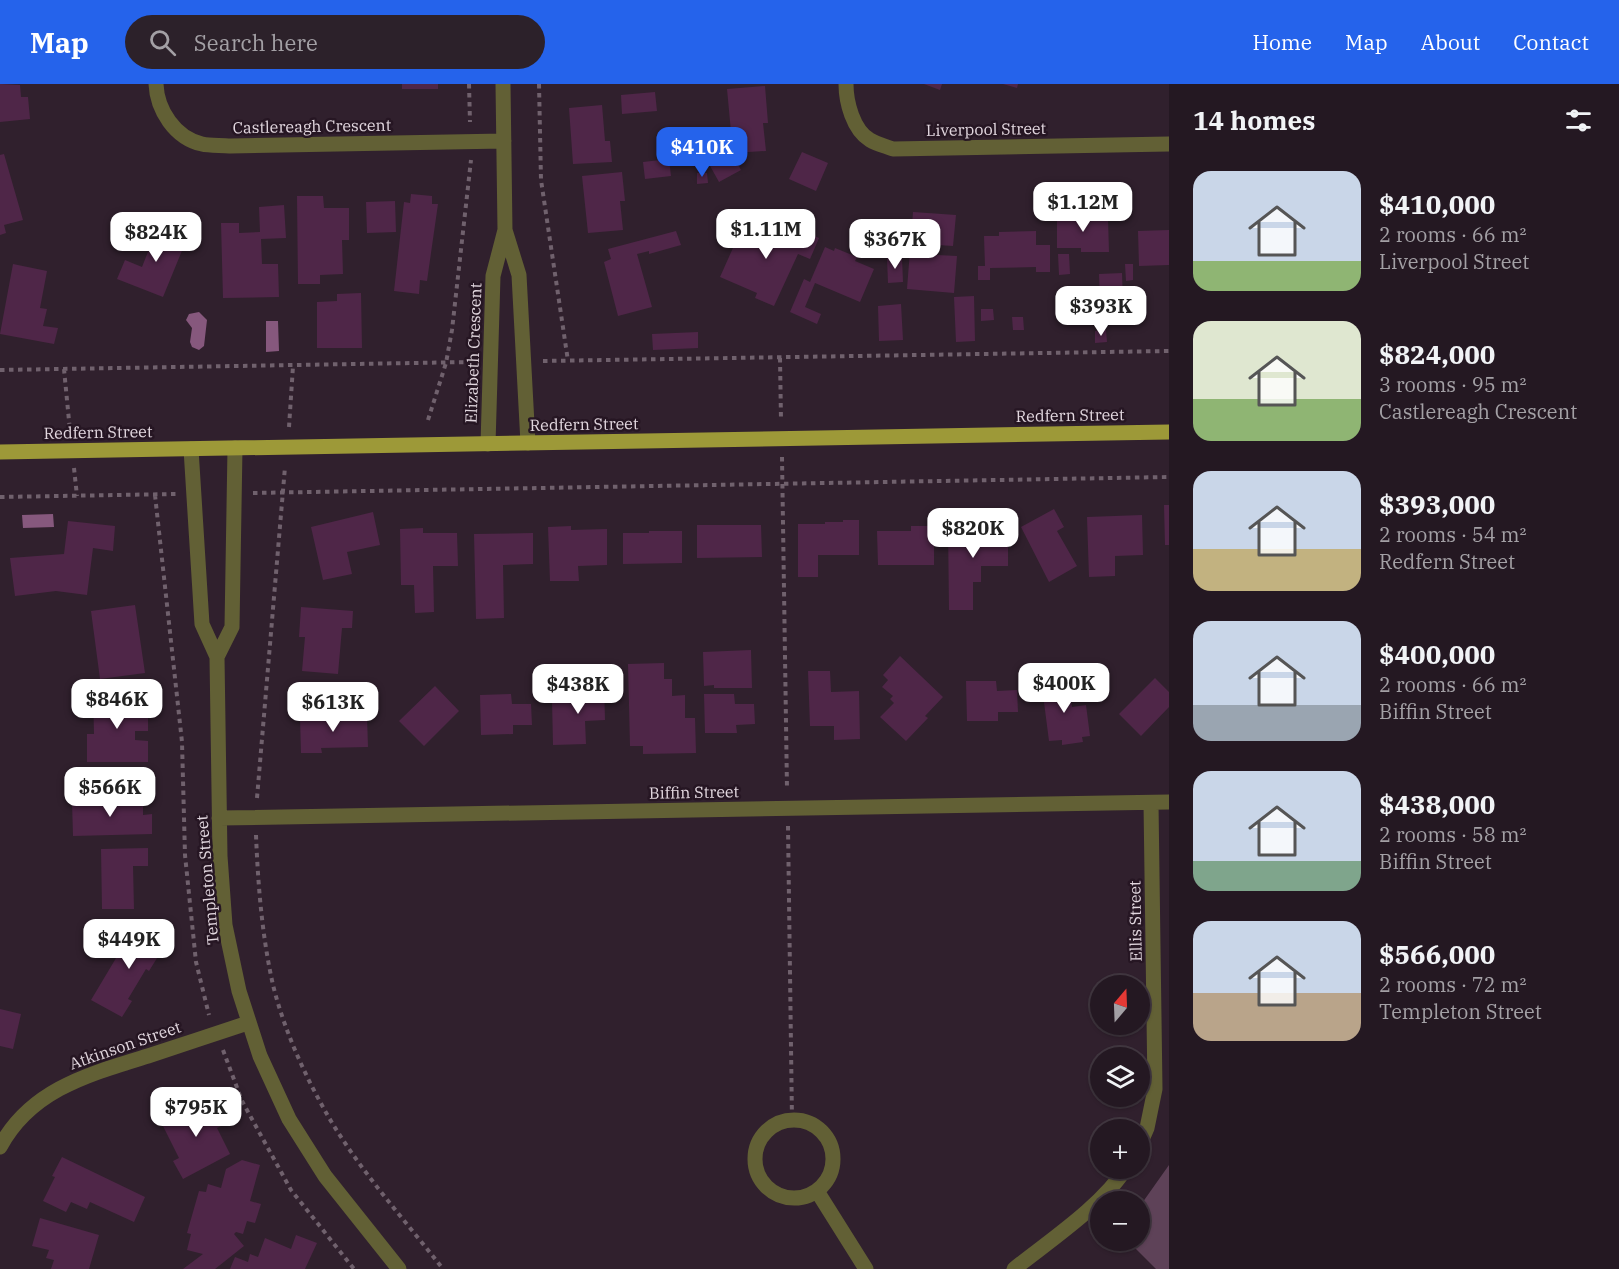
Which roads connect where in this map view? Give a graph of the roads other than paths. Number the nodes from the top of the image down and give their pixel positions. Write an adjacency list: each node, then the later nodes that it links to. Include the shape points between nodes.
1 (156, 84): 4 (street, Castlereagh Crescent, via 160,107 176,131 201,144)
2 (503, 84): 4 (street, Elizabeth Crescent)
3 (846, 84): 5 (street, Liverpool Street, via 850,116 868,139 893,149)
4 (504, 141): 6 (street, Elizabeth Crescent)
5 (1169, 144)
6 (505, 230): 8 (street, Elizabeth Crescent, via 519,274); 9 (street, Elizabeth Crescent, via 493,276)
7 (1169, 432): 8 (main road, Redfern Street)
8 (528, 443): 9 (main road, Redfern Street)
9 (488, 444): 10 (main road, Redfern Street)
10 (235, 448): 11 (main road, Redfern Street); 13 (street, Templeton Street, via 232,627)
11 (191, 449): 12 (main road, Redfern Street); 13 (street, Templeton Street, via 202,624)
12 (0, 452)
13 (217, 657): 16 (street, Templeton Street)
14 (1151, 802): 15 (street, Biffin Street); 16 (street, Biffin Street); 18 (street, Ellis Street, via 1155,1089)
15 (1169, 802)
16 (219, 818): 17 (street, Templeton Street, via 225,925)
17 (248, 1023): 19 (street, Atkinson Street, via 75,1080 43,1099); 22 (street, Templeton Street, via 295,1128 325,1176)
18 (1149, 1119)
19 (1, 1143)
20 (1120, 1179): 24 (street)
21 (817, 1191): 21 (street, via 805,1197 784,1197 766,1187 756,1168 755,1154 763,1136 779,1123 805,1122 816,1127 831,1146 832,1171); 23 (street)
22 (399, 1269)
23 (866, 1269)
24 (1014, 1269)

